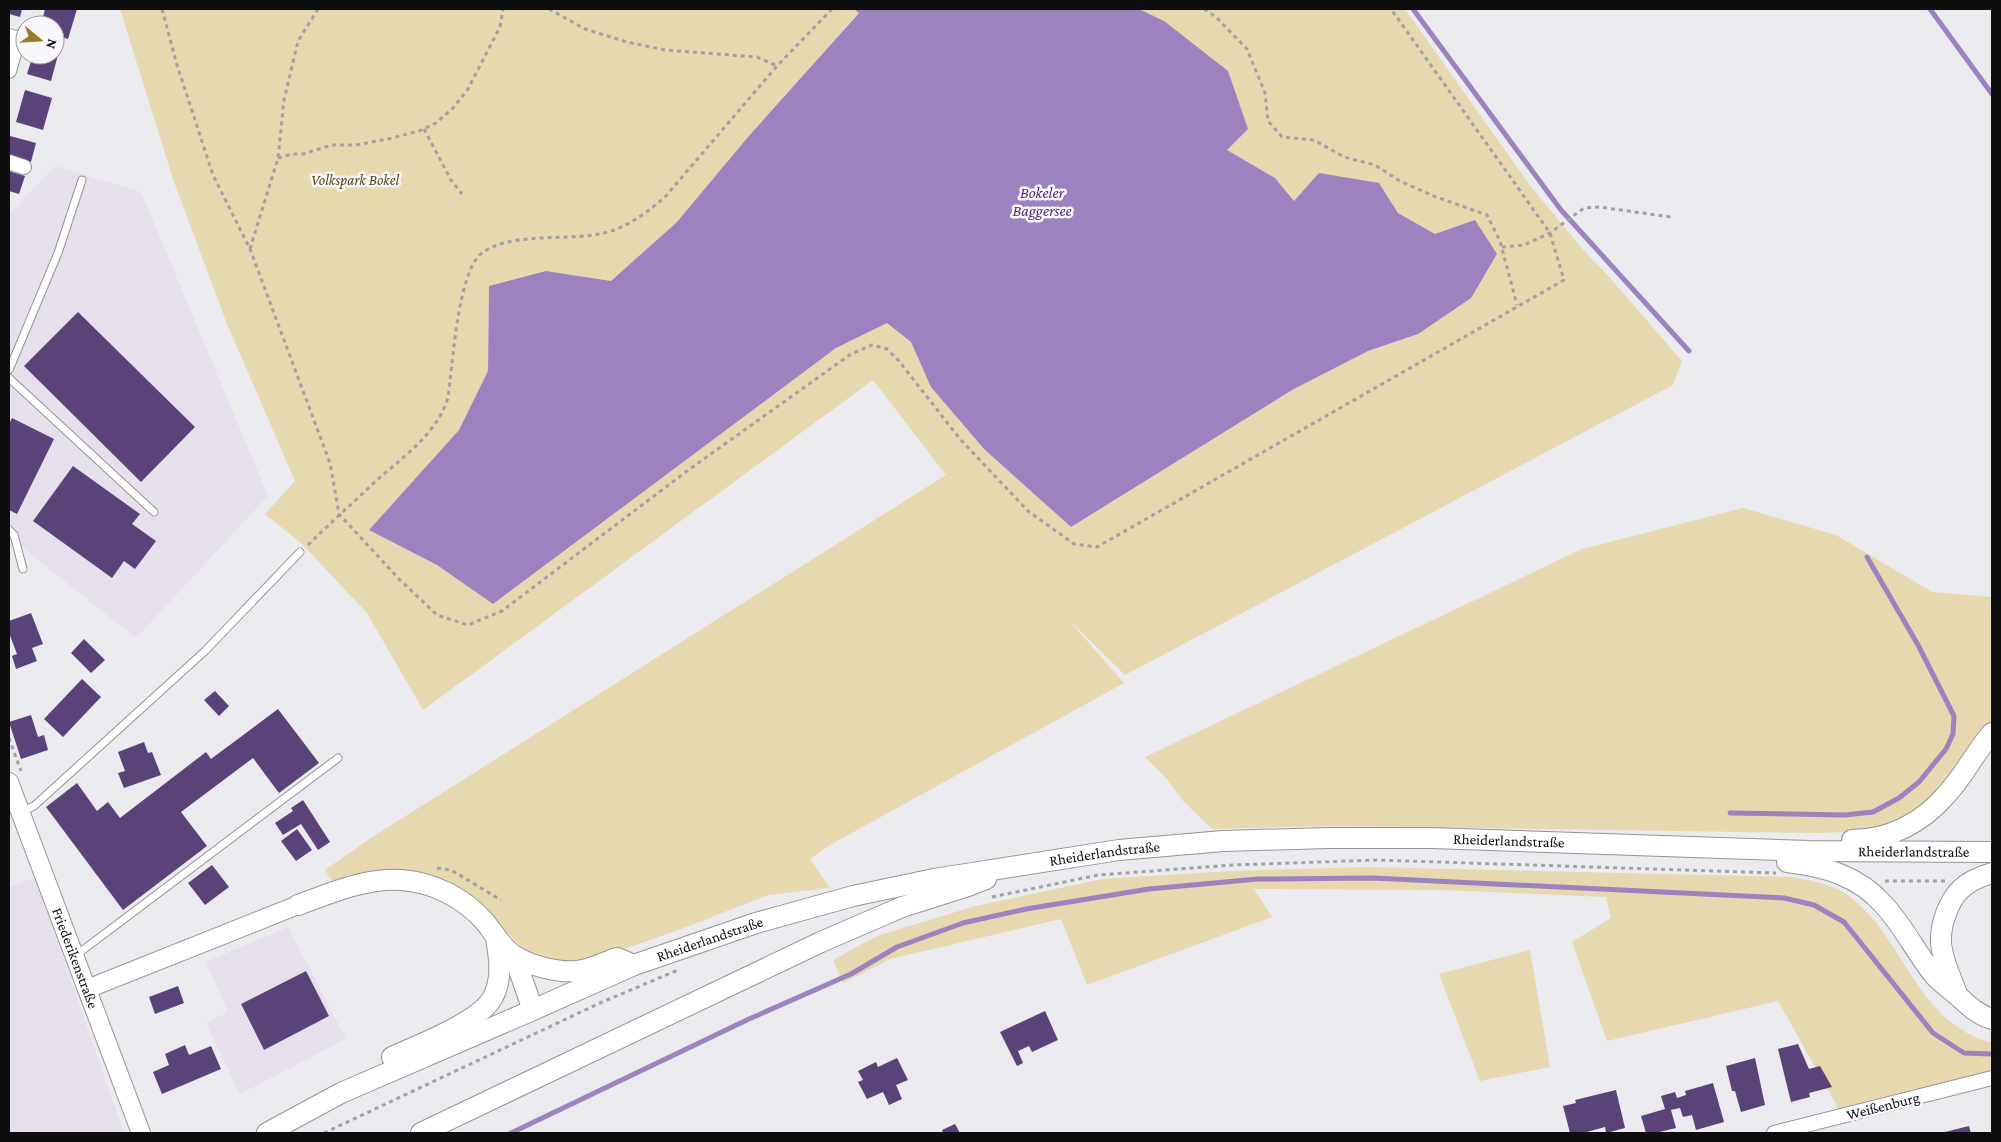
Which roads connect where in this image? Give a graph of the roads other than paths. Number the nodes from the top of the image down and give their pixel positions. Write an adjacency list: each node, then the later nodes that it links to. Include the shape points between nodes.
1 (9, 36): 2 (street, via 18,39)
2 (9, 70)
3 (9, 162): 4 (street)
4 (24, 167)
5 (82, 180): 6 (lane, via 58,253)
6 (9, 370)
7 (9, 378): 8 (lane)
8 (154, 512)
9 (9, 530): 11 (lane, via 14,534)
10 (300, 552): 15 (lane, via 205,651 34,806)
11 (23, 569)
12 (1992, 733): 17 (main road, via 1947,795 1923,818 1894,833 1870,840 1824,839)
13 (338, 758): 24 (lane)
14 (9, 782): 15 (street, Friederikenstraße)
15 (21, 812): 24 (street, Friederikenstraße)
16 (1758, 850): 17 (main road, Rheiderlandstraße); 19 (main road, Rheiderlandstraße, via 1432,838 1329,838 1222,841 1138,848); 27 (main road, via 1779,862 1828,869 1865,888 1884,904 1935,977)
17 (1809, 851): 18 (main road, Rheiderlandstraße)
18 (1992, 852)
19 (1014, 867): 25 (main road, Rheiderlandstraße, via 852,896 756,923); 34 (main road, via 968,886 902,906 821,942)
20 (1992, 873): 27 (main road, via 1961,889 1950,904 1943,924 1944,960)
21 (298, 905): 22 (main road, via 376,881 417,882 446,892 466,904); 26 (street)
22 (496, 937): 23 (main road); 31 (main road, via 499,980 494,997 484,1010 468,1021 358,1073)
23 (514, 956): 25 (main road, via 559,970 578,971 617,958); 28 (main road)
24 (75, 957): 26 (street, Friederikenstraße)
25 (634, 964): 28 (main road, Rheiderlandstraße)
26 (87, 989): 32 (street, Friederikenstraße)
27 (1958, 996): 29 (main road, via 1972,1009)
28 (533, 1010): 31 (main road, Rheiderlandstraße)
29 (1992, 1018)
30 (1992, 1078): 35 (street, Weißenburg)
31 (341, 1093): 33 (main road, Rheiderlandstraße)
32 (141, 1133)
33 (267, 1133)
34 (421, 1133)
35 (1774, 1133)

